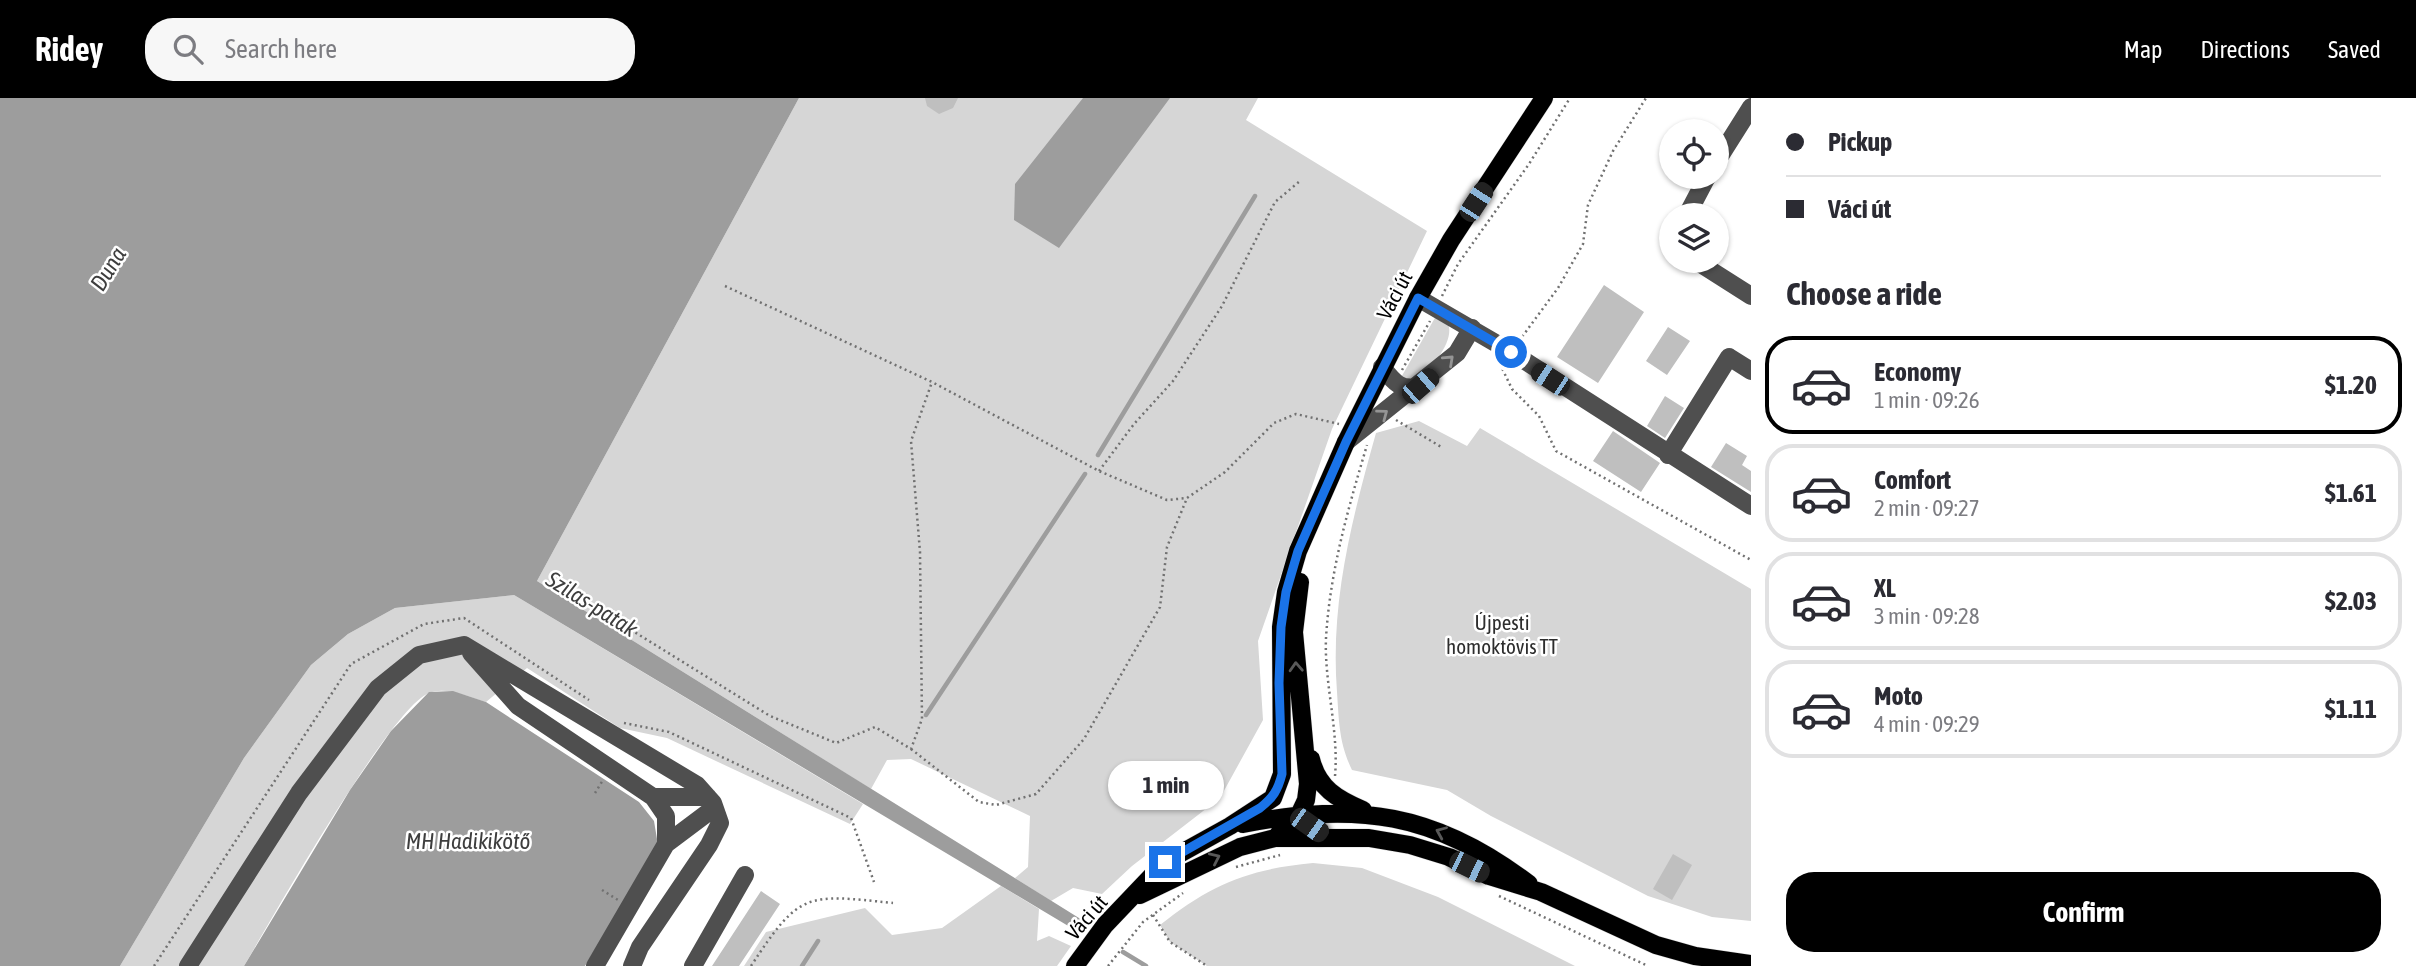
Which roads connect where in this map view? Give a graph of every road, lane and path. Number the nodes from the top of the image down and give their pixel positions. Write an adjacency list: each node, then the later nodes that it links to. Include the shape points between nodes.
1 (1544, 98): 10 (main road, Váci út)
2 (1570, 98): 11 (path, via 1458,264)
3 (1646, 98): 13 (path, via 1613,150 1588,205 1583,244 1558,288)
4 (1751, 107): 5 (lane)
5 (1729, 142)
6 (1300, 181): 23 (path, via 1275,202 1222,306 1173,381)
7 (1715, 273): 9 (lane)
8 (725, 286): 16 (path)
9 (1751, 296)
10 (1418, 298): 11 (lane); 14 (main road, Váci út)
11 (1437, 308): 12 (lane); 17 (path)
12 (1479, 332): 13 (lane); 18 (lane, one-way to 12); 27 (path, via 1511,389 1539,415 1556,452)
13 (1511, 352): 22 (lane)
14 (1381, 367): 17 (lane); 20 (main road, Váci út)
15 (1751, 371): 22 (lane, via 1729,357)
16 (932, 382): 23 (path); 34 (path, via 911,442 920,552 922,719)
17 (1395, 384): 18 (lane, via 1410,389)
18 (1420, 386): 19 (lane, one-way to 18)
19 (1377, 419): 20 (lane); 21 (path, via 1403,422); 35 (path, via 1340,538 1326,640 1336,772)
20 (1349, 435): 24 (path, via 1296,414 1274,423 1225,472); 26 (main road, Váci út)
21 (1443, 448)
22 (1668, 455): 25 (lane)
23 (1099, 471): 24 (path, via 1167,500)
24 (1188, 498): 34 (path, via 1167,547 1160,607 1084,739 1035,794 996,805 979,802)
25 (1751, 506)
26 (1311, 527): 32 (main road, Váci út, via 1292,572 1281,627); 33 (main road, Váci út, one-way to 26, via 1294,632)
27 (1751, 560)
28 (570, 592): 34 (path, via 770,716 836,743 875,727)
29 (464, 645): 36 (lane, via 518,706); 37 (lane, via 697,785); 57 (lane, via 419,654 378,688 299,793)
30 (600, 708): 56 (path, via 464,618 424,624 351,664)
31 (623, 723): 47 (path, via 669,732 851,818)
32 (1282, 731): 39 (main road); 40 (main road, Váci út, via 1282,774 1273,797)
33 (1306, 735): 35 (main road, via 1314,769); 39 (main road, Váci út, via 1308,784)
34 (911, 749)
35 (1329, 793): 38 (main road)
36 (653, 797): 37 (lane); 43 (lane, via 666,816)
37 (711, 803): 43 (lane); 59 (lane, via 720,823)
38 (1374, 814): 39 (main road); 50 (main road, one-way to 38, via 1497,859 1462,841)
39 (1299, 815): 40 (main road); 41 (main road); 42 (main road, Váci út)
40 (1230, 826): 51 (main road, Váci út, via 1165,862)
41 (1324, 835): 42 (main road); 50 (main road, via 1410,845)
42 (1275, 838): 51 (main road, Váci út, one-way to 42, via 1240,847)
43 (666, 844): 58 (lane)
44 (1288, 854): 45 (path)
45 (1228, 870)
46 (746, 875): 60 (lane)
47 (874, 882)
48 (1184, 892): 53 (path)
49 (1491, 892): 64 (path)
50 (1541, 892): 55 (main road, via 1656,944 1695,956)
51 (1132, 900): 54 (main road, Váci út, via 1105,925)
52 (893, 903): 61 (path, via 841,898 808,902 780,923)
53 (1153, 915): 62 (path); 63 (path, via 1170,942)
54 (1079, 960)
55 (1751, 964)
56 (154, 966)
57 (188, 966)
58 (595, 966)
59 (632, 966)
60 (693, 966)
61 (751, 966)
62 (1108, 966)
63 (1207, 966)
64 (1647, 966)

